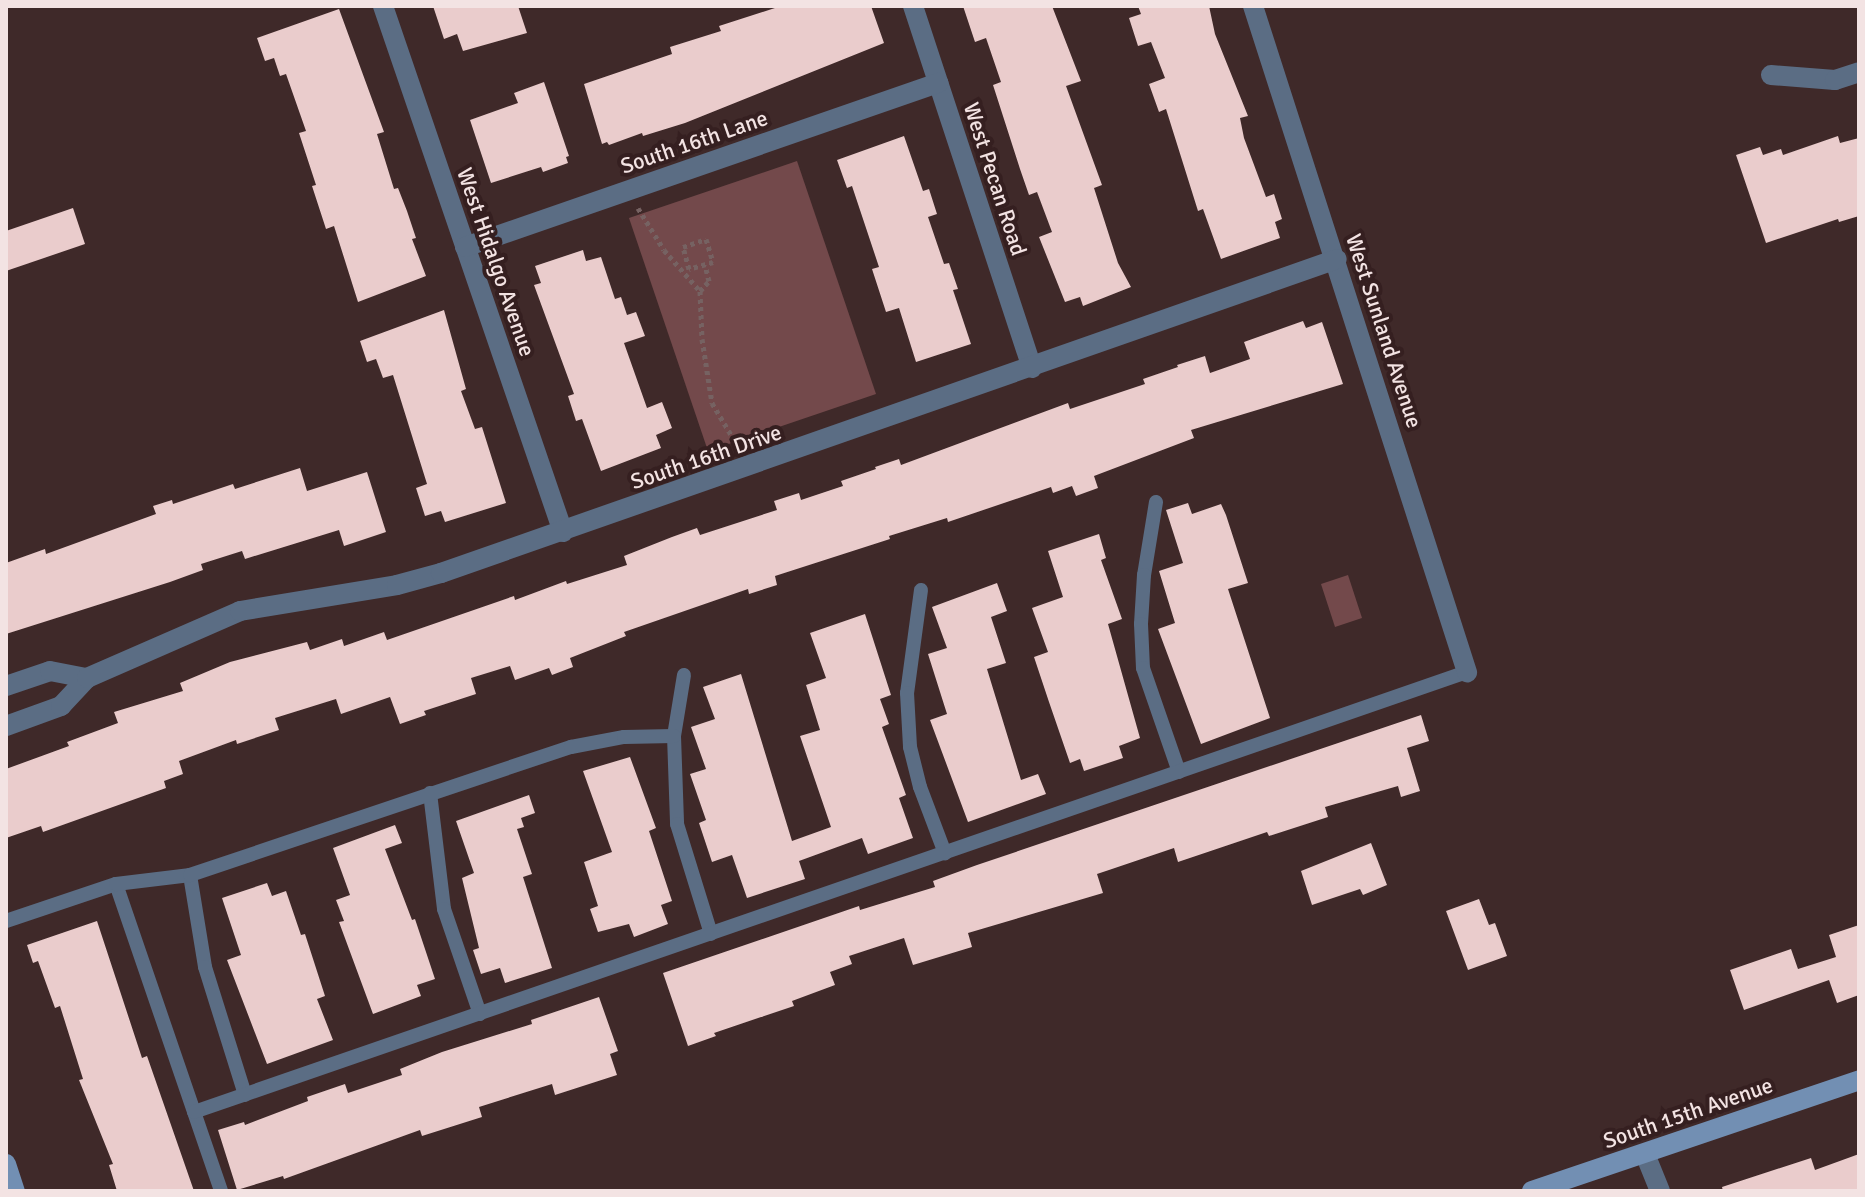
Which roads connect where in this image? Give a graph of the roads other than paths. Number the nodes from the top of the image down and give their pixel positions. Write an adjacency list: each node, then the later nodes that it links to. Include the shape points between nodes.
1 (383, 6): 7 (street, West Hidalgo Avenue)
2 (913, 6): 6 (street, West Pecan Road)
3 (1253, 6): 8 (street, West Sunland Avenue)
4 (1859, 72): 5 (street, via 1835,80)
5 (1771, 75)
6 (938, 83): 7 (street, South 16th Lane); 9 (street, West Pecan Road)
7 (465, 247): 11 (street, West Hidalgo Avenue)
8 (1337, 259): 9 (street, South 16th Drive); 13 (street, West Sunland Avenue)
9 (1032, 368): 11 (street, South 16th Drive)
10 (1156, 502): 19 (lane, via 1143,587 1143,668)
11 (563, 532): 15 (street, South 16th Drive, via 397,585 240,611)
12 (921, 590): 21 (lane, via 907,693 910,747)
13 (1467, 672): 19 (lane)
14 (684, 675): 18 (lane)
15 (87, 678): 16 (street, via 50,671); 17 (street, South 16th Drive, via 61,706)
16 (6, 686)
17 (6, 726)
18 (674, 736): 20 (lane, via 624,737 571,747); 25 (lane, via 677,824)
19 (1179, 772): 21 (lane)
20 (430, 793): 22 (lane); 26 (lane, via 444,909)
21 (945, 853): 25 (lane)
22 (190, 875): 23 (lane); 28 (lane, via 207,975)
23 (116, 884): 24 (lane); 29 (lane)
24 (6, 921)
25 (711, 934): 26 (lane)
26 (480, 1014): 28 (lane)
27 (1859, 1080): 30 (street, South 15th Avenue)
28 (245, 1095): 29 (lane)
29 (194, 1112): 33 (lane)
30 (1645, 1154): 34 (street, South 15th Avenue); 35 (street)
31 (6, 1164): 32 (street)
32 (15, 1191)
33 (221, 1191)
34 (1532, 1191)
35 (1660, 1191)

